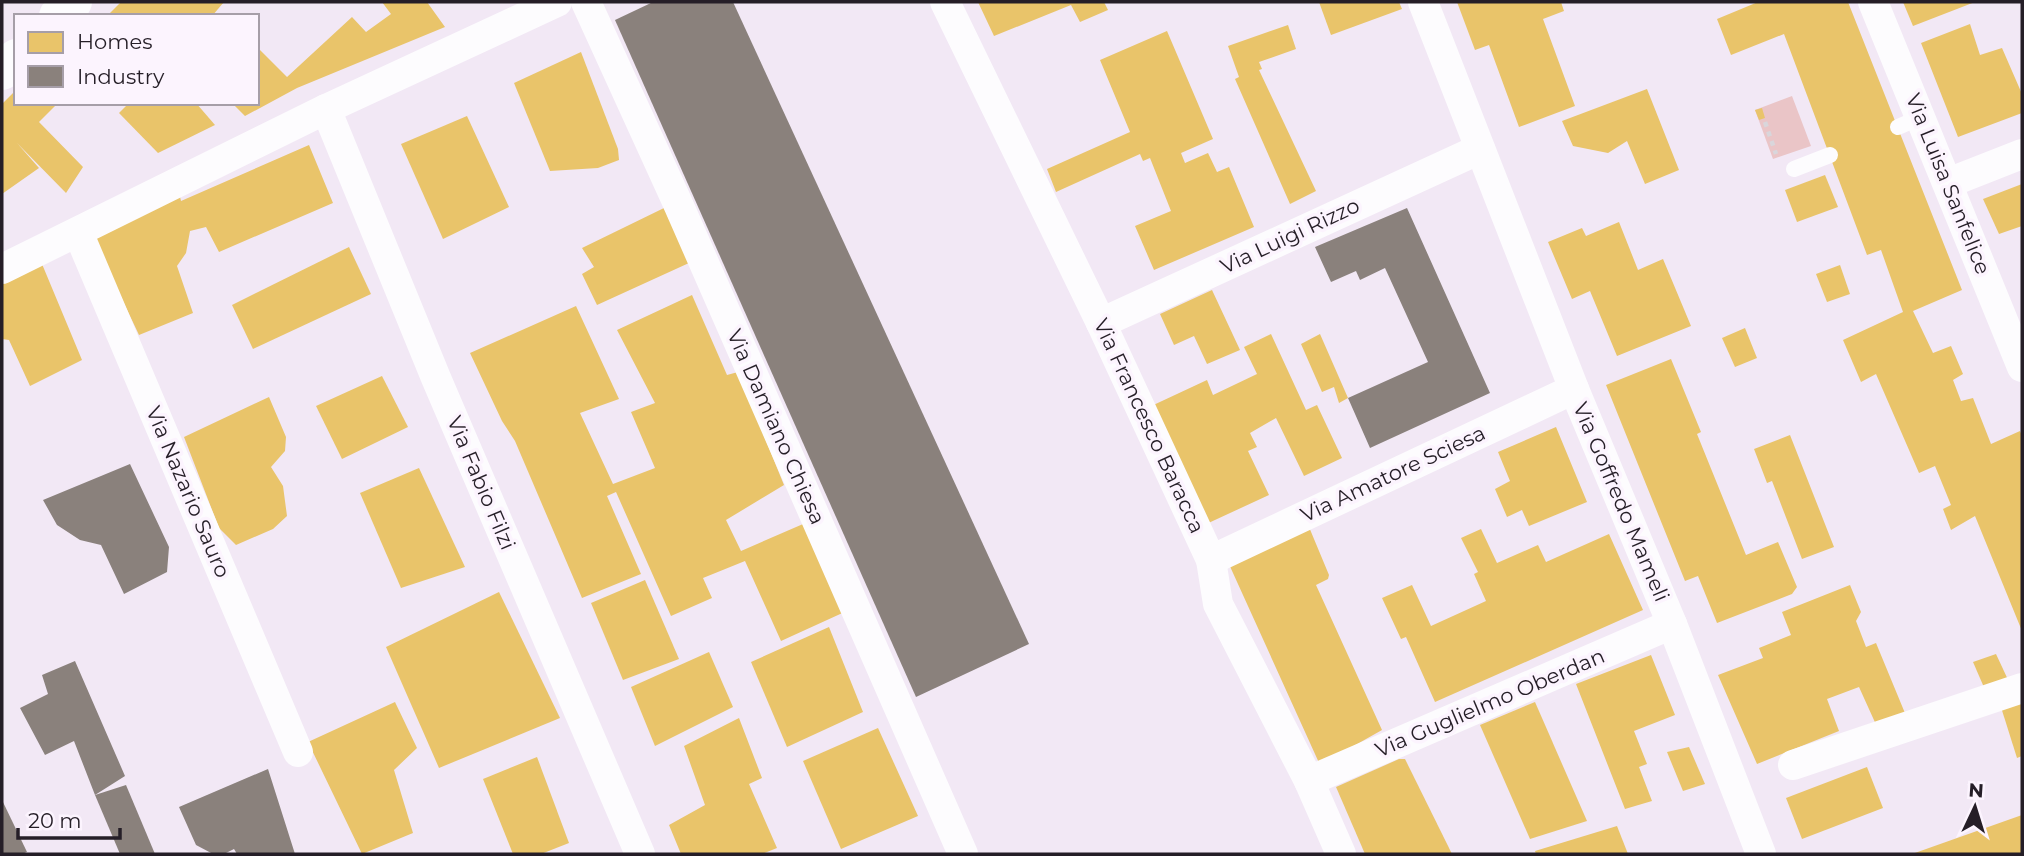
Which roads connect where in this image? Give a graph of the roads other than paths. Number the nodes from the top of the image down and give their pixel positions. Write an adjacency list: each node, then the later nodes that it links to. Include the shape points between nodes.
1 (73, 2): 7 (street)
2 (557, 2): 8 (street)
3 (586, 2): 26 (street, Via Damiano Chiesa)
4 (944, 2): 16 (street, Via Francesco Baracca)
5 (1423, 2): 9 (street, Via Goffredo Mameli)
6 (1873, 2): 13 (street, Via Luisa Sanfelice, via 1910,122)
7 (60, 14)
8 (326, 109): 14 (street); 25 (street, Via Fabio Filzi)
9 (1480, 149): 16 (street, Via Luigi Rizzo); 18 (street, Via Goffredo Mameli)
10 (2022, 154): 13 (street)
11 (1830, 155): 12 (lane)
12 (1794, 169)
13 (1948, 183): 17 (street, Via Luisa Sanfelice)
14 (78, 232): 15 (street); 22 (street, Via Nazario Sauro)
15 (2, 269)
16 (1101, 323): 19 (street, Via Francesco Baracca)
17 (2022, 367)
18 (1574, 389): 19 (street, Via Amatore Sciesa); 20 (street, Via Goffredo Mameli)
19 (1211, 560): 24 (street, Via Francesco Baracca, via 1218,604)
20 (1672, 624): 24 (street, Via Guglielmo Oberdan); 28 (street, Via Goffredo Mameli)
21 (2022, 688): 23 (street)
22 (298, 752)
23 (1793, 765)
24 (1309, 781): 27 (street, Via Francesco Baracca)
25 (640, 854)
26 (963, 854)
27 (1341, 854)
28 (1761, 854)

